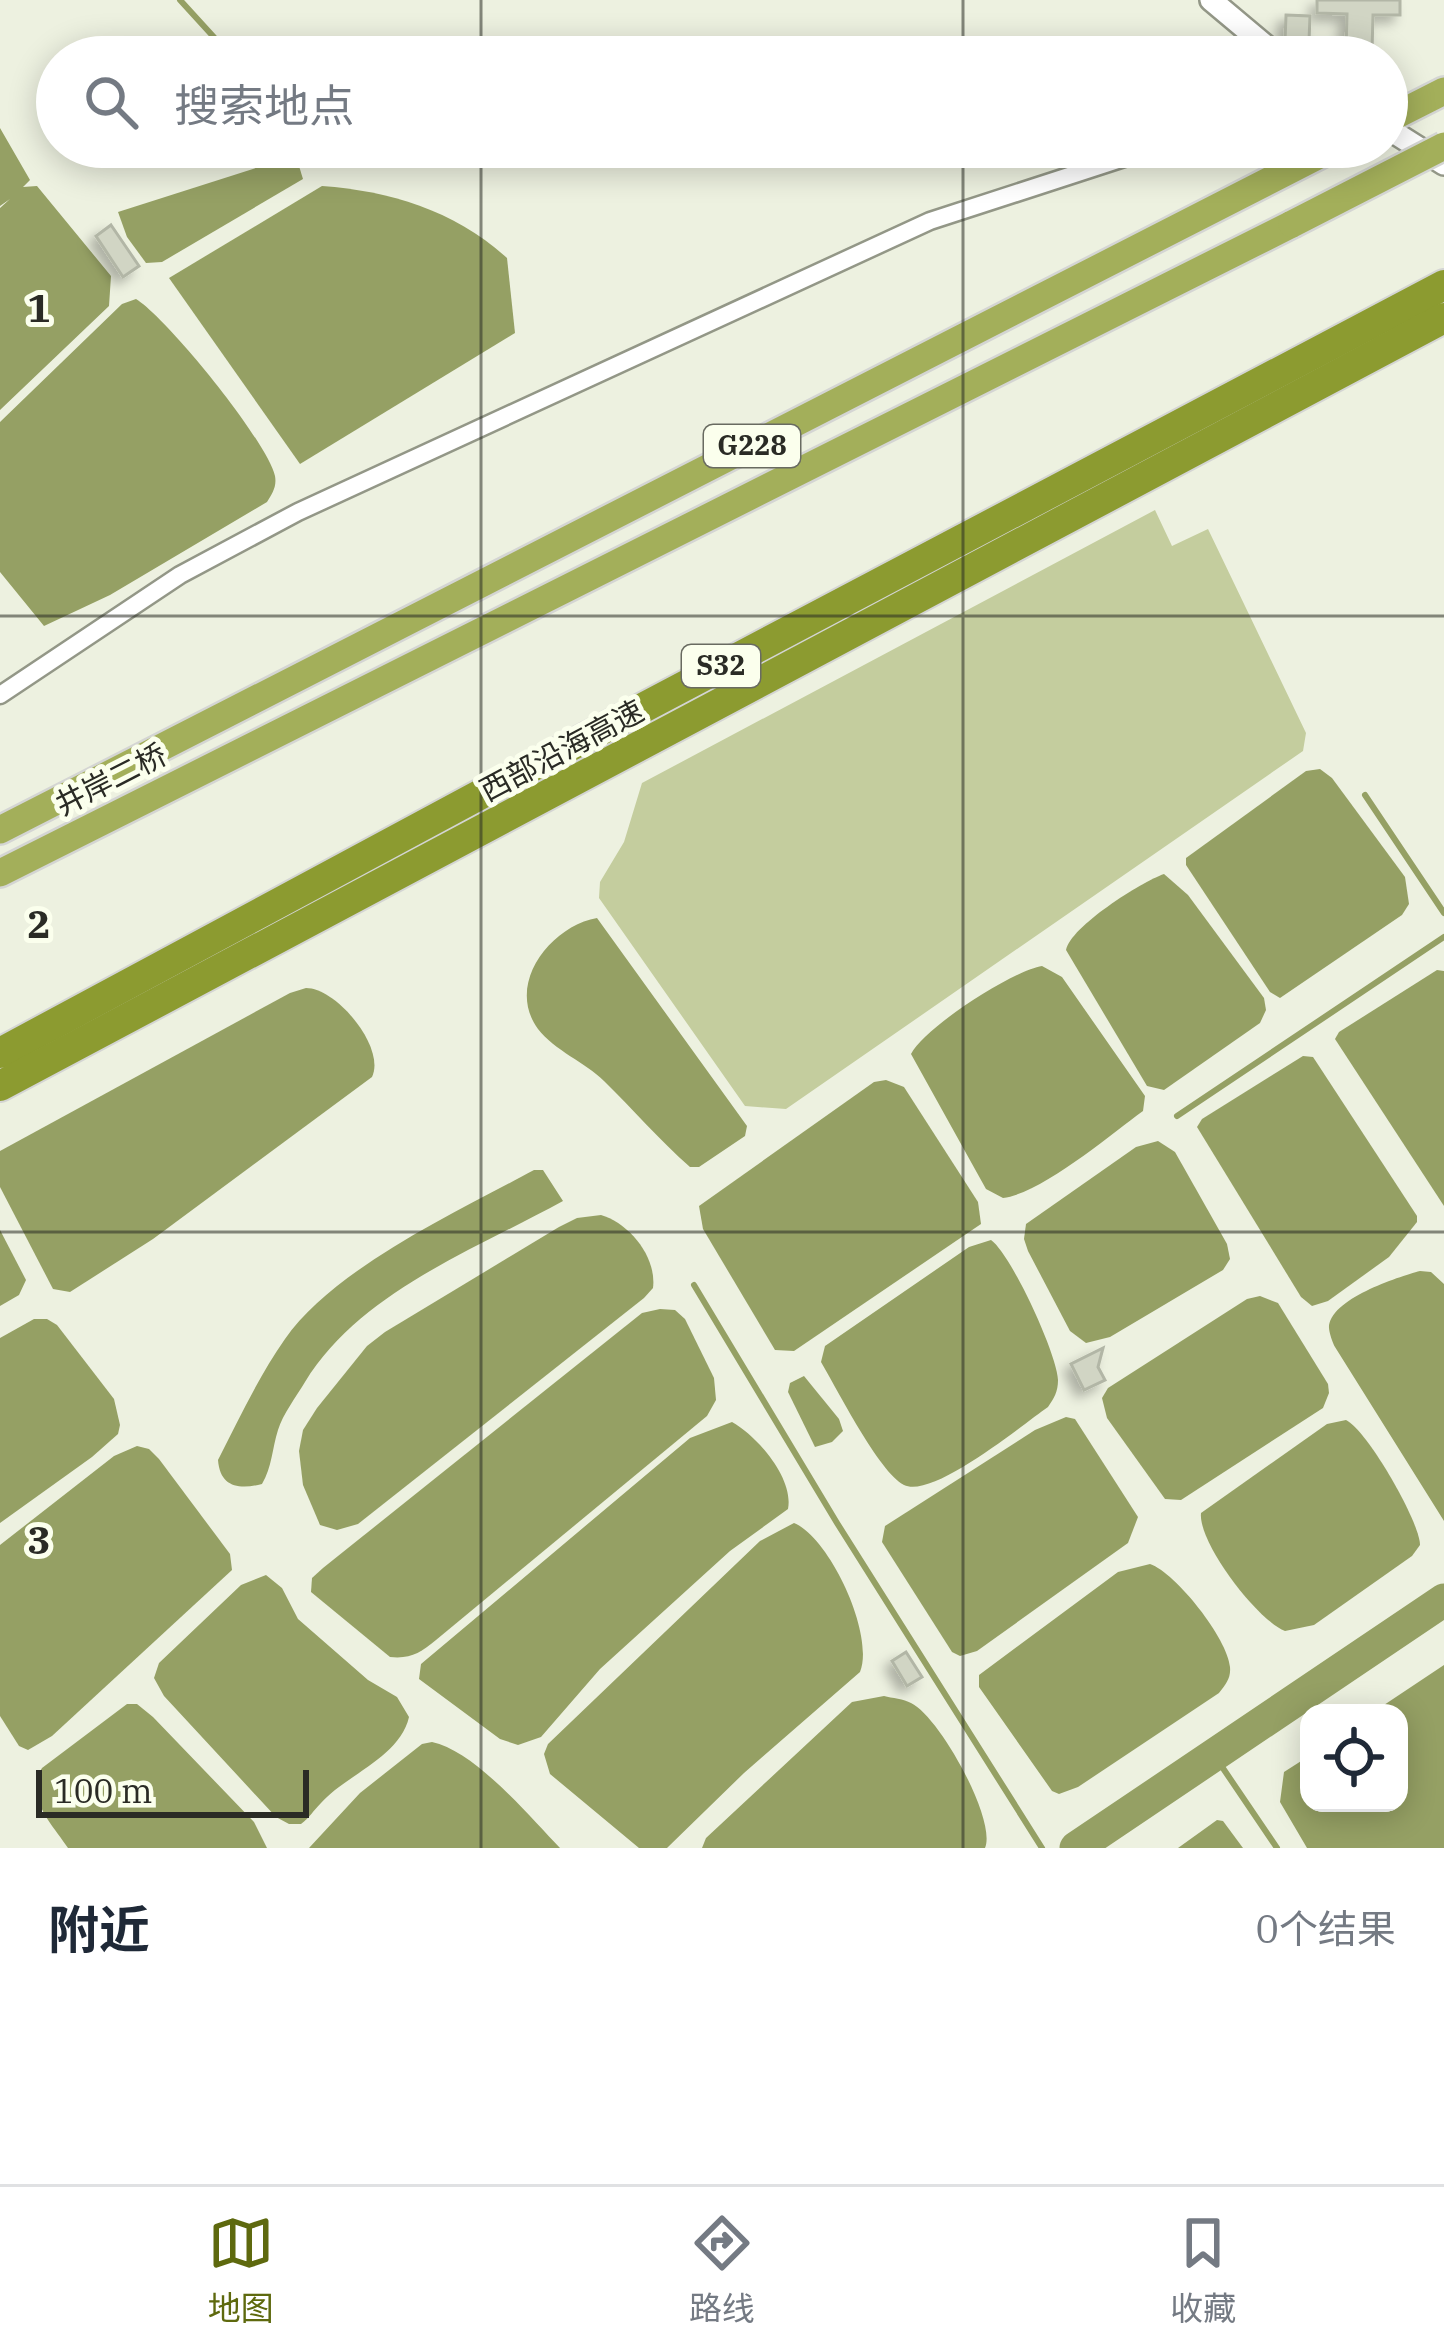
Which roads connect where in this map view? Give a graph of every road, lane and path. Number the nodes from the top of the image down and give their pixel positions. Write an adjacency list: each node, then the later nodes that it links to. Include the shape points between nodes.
1 (1211, 0): 2 (street)
2 (1254, 36)
3 (1444, 91): 4 (highway)
4 (1408, 112)
5 (1408, 139): 8 (street)
6 (1444, 146): 7 (highway, 井岸二桥 / G228, bridge)
7 (1408, 164)
8 (1444, 164)
9 (1093, 168): 14 (street, via 930,221 298,512 180,575)
10 (1294, 168): 15 (highway, 井岸二桥 / G228)
11 (1401, 168): 16 (highway, 井岸二桥 / G228, bridge)
12 (1444, 285): 17 (highway, 西部沿海高速 / S32)
13 (1444, 319): 18 (highway, 西部沿海高速 / S32)
14 (0, 695)
15 (0, 830)
16 (0, 873)
17 (0, 1053)
18 (0, 1087)

